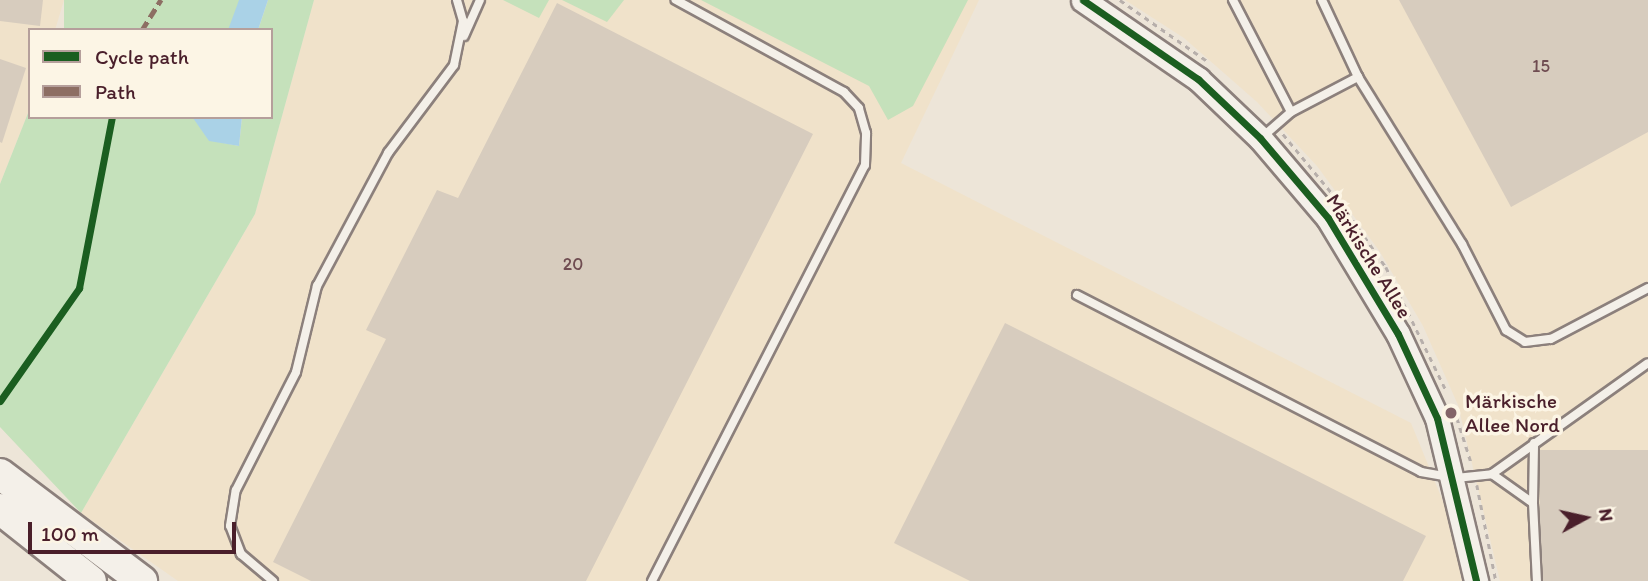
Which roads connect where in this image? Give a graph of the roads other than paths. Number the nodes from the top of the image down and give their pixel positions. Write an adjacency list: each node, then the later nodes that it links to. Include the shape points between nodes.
1 (457, 0): 7 (lane)
2 (480, 0): 7 (lane)
3 (676, 0): 23 (lane, via 844,92 859,108 866,154)
4 (1083, 0): 10 (street, Märkische Allee, via 1198,79)
5 (1233, 0): 9 (lane)
6 (1322, 0): 8 (lane)
7 (460, 43): 22 (lane, via 439,91 388,153 317,286 296,372 236,490 230,526 241,554)
8 (1358, 77): 9 (lane); 11 (lane, via 1462,244 1506,330 1525,342 1551,339)
9 (1291, 112): 10 (lane)
10 (1260, 138): 17 (street, Märkische Allee, via 1360,265 1437,418)
11 (1648, 288)
12 (1077, 295): 17 (lane, via 1421,472)
13 (1648, 363): 14 (lane)
14 (1534, 443): 16 (lane); 18 (lane)
15 (0, 474): 21 (highway)
16 (1492, 474): 17 (lane); 18 (lane)
17 (1456, 478): 24 (street, Märkische Allee)
18 (1534, 503): 25 (lane)
19 (0, 509): 20 (highway)
20 (91, 581)
21 (142, 581)
22 (273, 581)
23 (652, 581)
24 (1476, 581)
25 (1537, 581)

